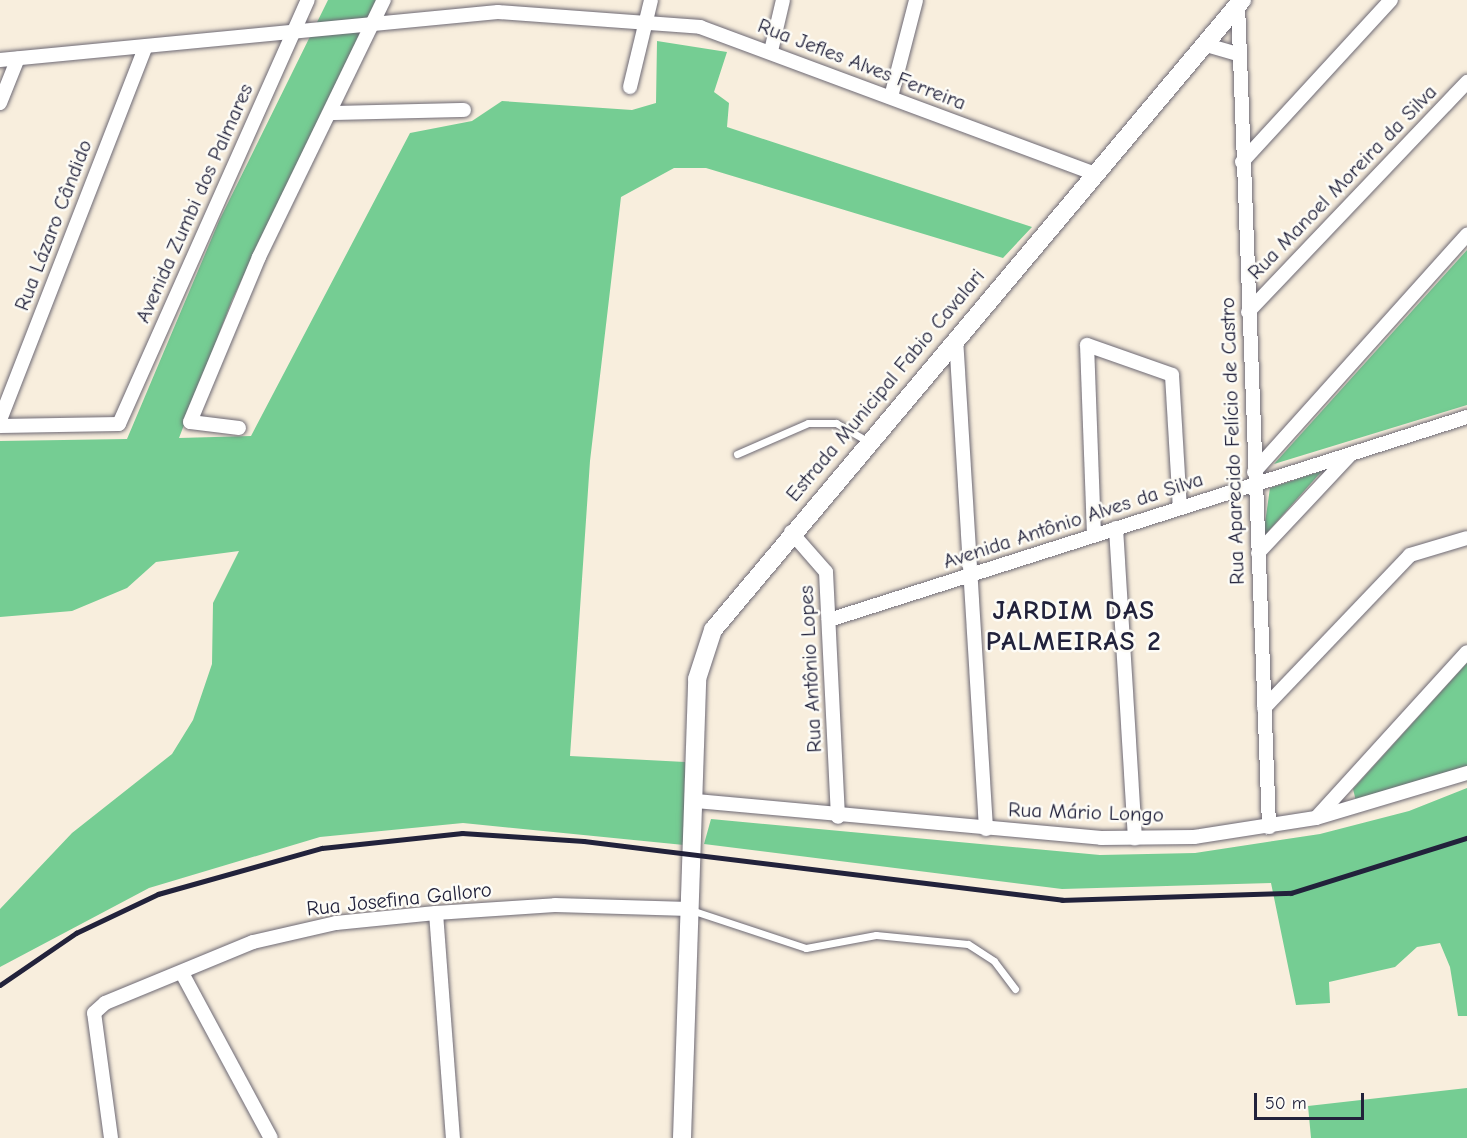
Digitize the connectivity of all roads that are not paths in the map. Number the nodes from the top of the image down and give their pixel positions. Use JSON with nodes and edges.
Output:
{"nodes":[{"id":1,"x":308,"y":0,"type":"edge"},
{"id":2,"x":384,"y":0,"type":"edge"},
{"id":3,"x":651,"y":0,"type":"edge"},
{"id":4,"x":783,"y":0,"type":"edge"},
{"id":5,"x":916,"y":0,"type":"edge"},
{"id":6,"x":1391,"y":0,"type":"edge"},
{"id":7,"x":1240,"y":2,"type":"edge"},
{"id":8,"x":645,"y":22,"type":"junction"},
{"id":9,"x":372,"y":24,"type":"junction"},
{"id":10,"x":292,"y":32,"type":"junction"},
{"id":11,"x":1203,"y":44,"type":"junction"},
{"id":12,"x":146,"y":46,"type":"junction"},
{"id":13,"x":771,"y":51,"type":"junction"},
{"id":14,"x":1237,"y":54,"type":"junction"},
{"id":15,"x":18,"y":58,"type":"junction"},
{"id":16,"x":0,"y":60,"type":"edge"},
{"id":17,"x":1467,"y":82,"type":"edge"},
{"id":18,"x":630,"y":87,"type":"dead end"},
{"id":19,"x":891,"y":97,"type":"junction"},
{"id":20,"x":0,"y":103,"type":"edge"},
{"id":21,"x":464,"y":111,"type":"dead end"},
{"id":22,"x":331,"y":113,"type":"junction"},
{"id":23,"x":1242,"y":162,"type":"junction"},
{"id":24,"x":1093,"y":173,"type":"junction"},
{"id":25,"x":1467,"y":235,"type":"edge"},
{"id":26,"x":1248,"y":312,"type":"junction"},
{"id":27,"x":956,"y":336,"type":"junction"},
{"id":28,"x":1467,"y":417,"type":"edge"},
{"id":29,"x":0,"y":420,"type":"edge"},
{"id":30,"x":0,"y":426,"type":"edge"},
{"id":31,"x":239,"y":428,"type":"dead end"},
{"id":32,"x":867,"y":441,"type":"junction"},
{"id":33,"x":1351,"y":453,"type":"junction"},
{"id":34,"x":737,"y":454,"type":"dead end"},
{"id":35,"x":1255,"y":478,"type":"junction"},
{"id":36,"x":1180,"y":508,"type":"junction"},
{"id":37,"x":1116,"y":528,"type":"junction"},
{"id":38,"x":791,"y":532,"type":"junction"},
{"id":39,"x":1094,"y":535,"type":"junction"},
{"id":40,"x":1467,"y":538,"type":"edge"},
{"id":41,"x":1258,"y":553,"type":"junction"},
{"id":42,"x":972,"y":574,"type":"junction"},
{"id":43,"x":829,"y":620,"type":"junction"},
{"id":44,"x":1467,"y":652,"type":"edge"},
{"id":45,"x":1264,"y":708,"type":"junction"},
{"id":46,"x":1467,"y":773,"type":"edge"},
{"id":47,"x":696,"y":801,"type":"junction"},
{"id":48,"x":838,"y":816,"type":"junction"},
{"id":49,"x":1316,"y":818,"type":"junction"},
{"id":50,"x":1269,"y":826,"type":"junction"},
{"id":51,"x":986,"y":829,"type":"junction"},
{"id":52,"x":1135,"y":838,"type":"junction"},
{"id":53,"x":689,"y":909,"type":"junction"},
{"id":54,"x":436,"y":914,"type":"junction"},
{"id":55,"x":182,"y":973,"type":"junction"},
{"id":56,"x":1015,"y":989,"type":"dead end"},
{"id":57,"x":111,"y":1138,"type":"edge"},
{"id":58,"x":271,"y":1138,"type":"edge"},
{"id":59,"x":453,"y":1138,"type":"edge"},
{"id":60,"x":682,"y":1138,"type":"edge"}],
"edges":[{"from":1,"to":10,"type":"street","name":"Avenida Zumbi dos Palmares"},
{"from":2,"to":9,"type":"street"},
{"from":3,"to":8,"type":"street"},
{"from":4,"to":13,"type":"street"},
{"from":5,"to":19,"type":"street"},
{"from":6,"to":23,"type":"street"},
{"from":7,"to":11,"type":"street","name":"Estrada Municipal Fabio Cavalari"},
{"from":7,"to":14,"type":"street","name":"Rua Aparecido Felício de Castro"},
{"from":8,"to":9,"type":"street","name":"Rua Jefles Alves Ferreira"},
{"from":8,"to":13,"type":"street","name":"Rua Jefles Alves Ferreira"},
{"from":8,"to":18,"type":"street"},
{"from":9,"to":10,"type":"street","name":"Rua Jefles Alves Ferreira"},
{"from":9,"to":22,"type":"street"},
{"from":10,"to":12,"type":"street","name":"Rua Jefles Alves Ferreira"},
{"from":10,"to":30,"type":"street","name":"Avenida Zumbi dos Palmares"},
{"from":11,"to":14,"type":"street"},
{"from":11,"to":24,"type":"street","name":"Estrada Municipal Fabio Cavalari"},
{"from":12,"to":15,"type":"street","name":"Rua Jefles Alves Ferreira"},
{"from":12,"to":29,"type":"street","name":"Rua Lázaro Cândido"},
{"from":13,"to":19,"type":"street","name":"Rua Jefles Alves Ferreira"},
{"from":14,"to":23,"type":"street","name":"Rua Aparecido Felício de Castro"},
{"from":15,"to":16,"type":"street","name":"Rua Jefles Alves Ferreira"},
{"from":15,"to":20,"type":"street"},
{"from":17,"to":26,"type":"street","name":"Rua Manoel Moreira da Silva"},
{"from":19,"to":24,"type":"street","name":"Rua Jefles Alves Ferreira"},
{"from":21,"to":22,"type":"street"},
{"from":22,"to":31,"type":"street"},
{"from":23,"to":26,"type":"street","name":"Rua Aparecido Felício de Castro"},
{"from":24,"to":27,"type":"street","name":"Estrada Municipal Fabio Cavalari"},
{"from":25,"to":35,"type":"street"},
{"from":26,"to":35,"type":"street","name":"Rua Aparecido Felício de Castro"},
{"from":27,"to":32,"type":"street","name":"Estrada Municipal Fabio Cavalari"},
{"from":27,"to":42,"type":"street"},
{"from":28,"to":33,"type":"street","name":"Avenida Antônio Alves da Silva"},
{"from":32,"to":34,"type":"lane"},
{"from":32,"to":38,"type":"street","name":"Estrada Municipal Fabio Cavalari"},
{"from":33,"to":35,"type":"street","name":"Avenida Antônio Alves da Silva"},
{"from":33,"to":41,"type":"street"},
{"from":35,"to":36,"type":"street","name":"Avenida Antônio Alves da Silva"},
{"from":35,"to":41,"type":"street","name":"Rua Aparecido Felício de Castro"},
{"from":36,"to":37,"type":"street","name":"Avenida Antônio Alves da Silva"},
{"from":36,"to":39,"type":"street"},
{"from":37,"to":39,"type":"street","name":"Avenida Antônio Alves da Silva"},
{"from":37,"to":52,"type":"street"},
{"from":38,"to":43,"type":"street","name":"Rua Antônio Lopes"},
{"from":38,"to":47,"type":"street","name":"Estrada Municipal Fabio Cavalari"},
{"from":39,"to":42,"type":"street","name":"Avenida Antônio Alves da Silva"},
{"from":40,"to":45,"type":"street"},
{"from":41,"to":45,"type":"street","name":"Rua Aparecido Felício de Castro"},
{"from":42,"to":43,"type":"street","name":"Avenida Antônio Alves da Silva"},
{"from":42,"to":51,"type":"street"},
{"from":43,"to":48,"type":"street","name":"Rua Antônio Lopes"},
{"from":44,"to":49,"type":"street"},
{"from":45,"to":50,"type":"street","name":"Rua Aparecido Felício de Castro"},
{"from":46,"to":49,"type":"street","name":"Rua Mário Longo"},
{"from":47,"to":48,"type":"street","name":"Rua Mário Longo"},
{"from":47,"to":53,"type":"street","name":"Estrada Municipal Fabio Cavalari"},
{"from":48,"to":51,"type":"street","name":"Rua Mário Longo"},
{"from":49,"to":50,"type":"street","name":"Rua Mário Longo"},
{"from":50,"to":52,"type":"street","name":"Rua Mário Longo"},
{"from":51,"to":52,"type":"street","name":"Rua Mário Longo"},
{"from":53,"to":54,"type":"street","name":"Rua Josefina Galloro"},
{"from":53,"to":56,"type":"lane"},
{"from":53,"to":60,"type":"street","name":"Estrada Municipal Fabio Cavalari"},
{"from":54,"to":55,"type":"street","name":"Rua Josefina Galloro"},
{"from":54,"to":59,"type":"street"},
{"from":55,"to":57,"type":"street","name":"Rua Josefina Galloro"},
{"from":55,"to":58,"type":"street"}]}
